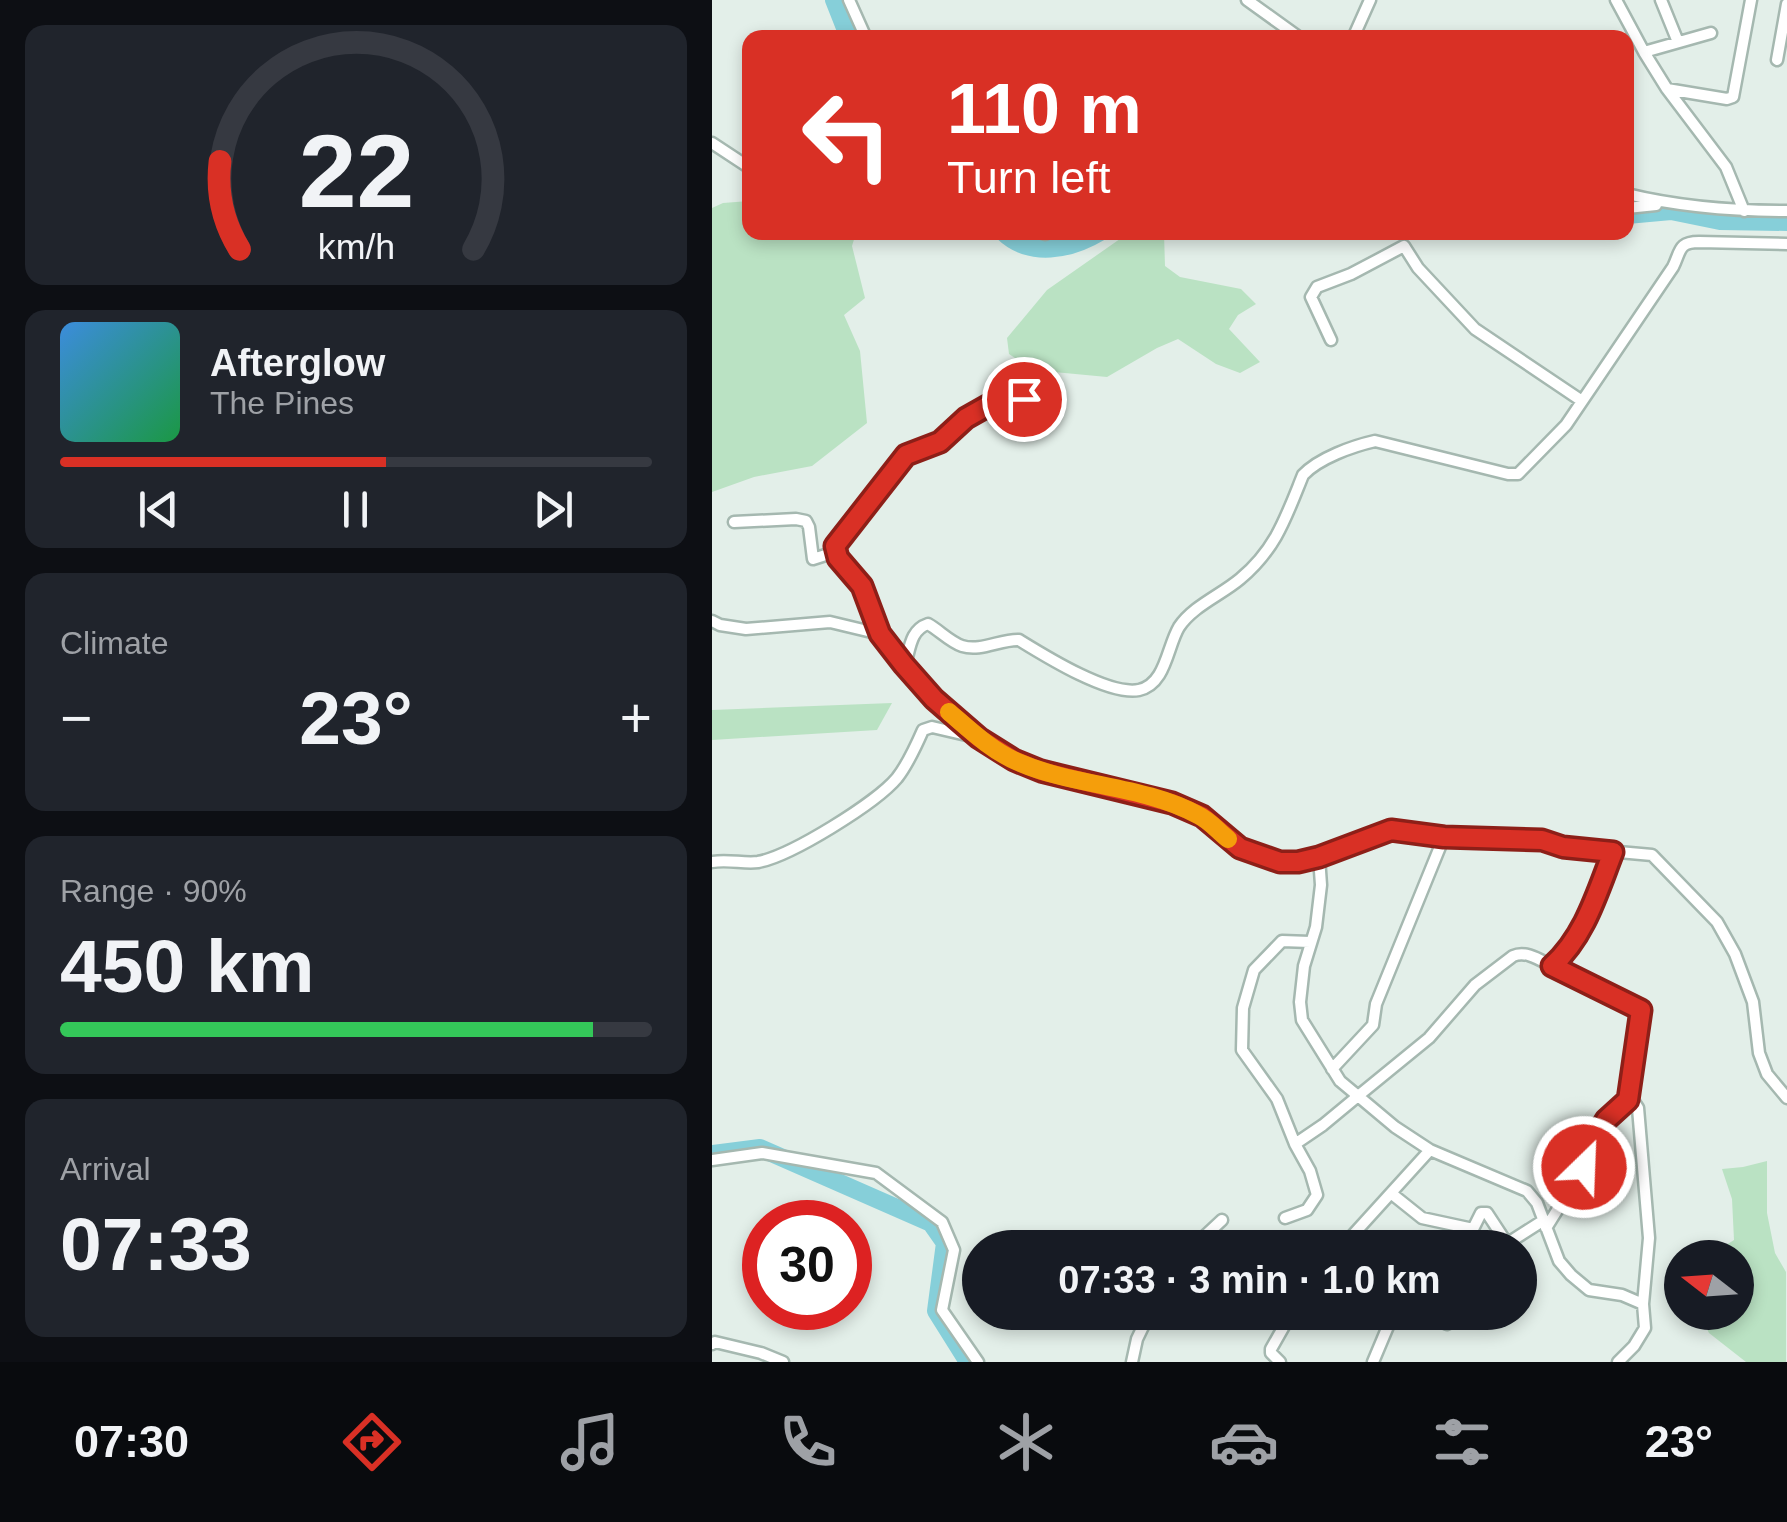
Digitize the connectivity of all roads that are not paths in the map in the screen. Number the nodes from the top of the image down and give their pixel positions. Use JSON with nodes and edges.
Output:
{"nodes":[{"id":1,"x":850,"y":0,"type":"edge"},
{"id":2,"x":1247,"y":0,"type":"edge"},
{"id":3,"x":1370,"y":0,"type":"edge"},
{"id":4,"x":1661,"y":0,"type":"edge"},
{"id":5,"x":1751,"y":0,"type":"edge"},
{"id":6,"x":1622,"y":2,"type":"edge"},
{"id":7,"x":1786,"y":4,"type":"edge"},
{"id":8,"x":863,"y":30,"type":"edge"},
{"id":9,"x":1289,"y":30,"type":"edge"},
{"id":10,"x":1357,"y":30,"type":"edge"},
{"id":11,"x":1711,"y":32,"type":"dead end"},
{"id":12,"x":1678,"y":42,"type":"junction"},
{"id":13,"x":1644,"y":52,"type":"junction"},
{"id":14,"x":1777,"y":60,"type":"dead end"},
{"id":15,"x":1667,"y":89,"type":"junction"},
{"id":16,"x":712,"y":143,"type":"edge"},
{"id":17,"x":742,"y":163,"type":"edge"},
{"id":18,"x":1634,"y":196,"type":"edge"},
{"id":19,"x":1667,"y":204,"type":"junction"},
{"id":20,"x":1634,"y":207,"type":"edge"},
{"id":21,"x":1744,"y":211,"type":"junction"},
{"id":22,"x":1786,"y":211,"type":"edge"},
{"id":23,"x":1786,"y":244,"type":"edge"},
{"id":24,"x":1332,"y":340,"type":"dead end"},
{"id":25,"x":1024,"y":399,"type":"dead end"},
{"id":26,"x":1582,"y":401,"type":"junction"},
{"id":27,"x":734,"y":522,"type":"dead end"},
{"id":28,"x":835,"y":552,"type":"junction"},
{"id":29,"x":712,"y":621,"type":"edge"},
{"id":30,"x":880,"y":634,"type":"junction"},
{"id":31,"x":904,"y":665,"type":"junction"},
{"id":32,"x":979,"y":738,"type":"junction"},
{"id":33,"x":1444,"y":837,"type":"junction"},
{"id":34,"x":1613,"y":852,"type":"junction"},
{"id":35,"x":1319,"y":857,"type":"junction"},
{"id":36,"x":712,"y":862,"type":"edge"},
{"id":37,"x":1310,"y":942,"type":"junction"},
{"id":38,"x":1552,"y":966,"type":"junction"},
{"id":39,"x":1332,"y":1069,"type":"junction"},
{"id":40,"x":1358,"y":1096,"type":"junction"},
{"id":41,"x":1786,"y":1098,"type":"edge"},
{"id":42,"x":1628,"y":1100,"type":"junction"},
{"id":43,"x":1295,"y":1144,"type":"junction"},
{"id":44,"x":1430,"y":1150,"type":"junction"},
{"id":45,"x":712,"y":1160,"type":"edge"},
{"id":46,"x":1392,"y":1194,"type":"junction"},
{"id":47,"x":1285,"y":1218,"type":"dead end"},
{"id":48,"x":1222,"y":1220,"type":"dead end"},
{"id":49,"x":1545,"y":1224,"type":"junction"},
{"id":50,"x":1211,"y":1230,"type":"edge"},
{"id":51,"x":1360,"y":1230,"type":"edge"},
{"id":52,"x":1498,"y":1230,"type":"edge"},
{"id":53,"x":1535,"y":1230,"type":"edge"},
{"id":54,"x":1642,"y":1304,"type":"junction"},
{"id":55,"x":1141,"y":1330,"type":"edge"},
{"id":56,"x":1282,"y":1330,"type":"edge"},
{"id":57,"x":1386,"y":1330,"type":"edge"},
{"id":58,"x":712,"y":1344,"type":"edge"},
{"id":59,"x":782,"y":1362,"type":"edge"},
{"id":60,"x":978,"y":1362,"type":"edge"},
{"id":61,"x":1132,"y":1362,"type":"edge"},
{"id":62,"x":1280,"y":1362,"type":"edge"},
{"id":63,"x":1373,"y":1362,"type":"edge"},
{"id":64,"x":1618,"y":1362,"type":"edge"}],
"edges":[{"from":1,"to":8,"type":"street"},
{"from":2,"to":9,"type":"street"},
{"from":3,"to":10,"type":"street"},
{"from":4,"to":12,"type":"street"},
{"from":5,"to":15,"type":"street"},
{"from":6,"to":13,"type":"street"},
{"from":7,"to":14,"type":"street"},
{"from":11,"to":12,"type":"street"},
{"from":12,"to":13,"type":"street"},
{"from":13,"to":15,"type":"street"},
{"from":15,"to":21,"type":"street"},
{"from":16,"to":17,"type":"street"},
{"from":18,"to":19,"type":"street"},
{"from":19,"to":20,"type":"street"},
{"from":19,"to":21,"type":"street"},
{"from":21,"to":22,"type":"street"},
{"from":23,"to":26,"type":"street"},
{"from":24,"to":26,"type":"street"},
{"from":25,"to":28,"type":"street"},
{"from":26,"to":31,"type":"street"},
{"from":27,"to":28,"type":"street"},
{"from":28,"to":30,"type":"street"},
{"from":29,"to":30,"type":"street"},
{"from":30,"to":31,"type":"street"},
{"from":31,"to":32,"type":"street"},
{"from":32,"to":35,"type":"street"},
{"from":32,"to":36,"type":"street"},
{"from":33,"to":34,"type":"street"},
{"from":33,"to":35,"type":"street"},
{"from":33,"to":39,"type":"street"},
{"from":34,"to":38,"type":"street"},
{"from":34,"to":41,"type":"street"},
{"from":35,"to":37,"type":"street"},
{"from":37,"to":39,"type":"street"},
{"from":37,"to":43,"type":"street"},
{"from":38,"to":40,"type":"street"},
{"from":38,"to":42,"type":"street"},
{"from":39,"to":40,"type":"street"},
{"from":40,"to":43,"type":"street"},
{"from":40,"to":44,"type":"street"},
{"from":42,"to":49,"type":"street"},
{"from":42,"to":54,"type":"street"},
{"from":43,"to":47,"type":"street"},
{"from":44,"to":46,"type":"street"},
{"from":44,"to":49,"type":"street"},
{"from":45,"to":60,"type":"street"},
{"from":46,"to":51,"type":"street"},
{"from":46,"to":52,"type":"street"},
{"from":48,"to":50,"type":"street"},
{"from":49,"to":53,"type":"street"},
{"from":49,"to":54,"type":"street"},
{"from":54,"to":64,"type":"street"},
{"from":55,"to":61,"type":"street"},
{"from":56,"to":62,"type":"street"},
{"from":57,"to":63,"type":"street"},
{"from":58,"to":59,"type":"street"}]}
